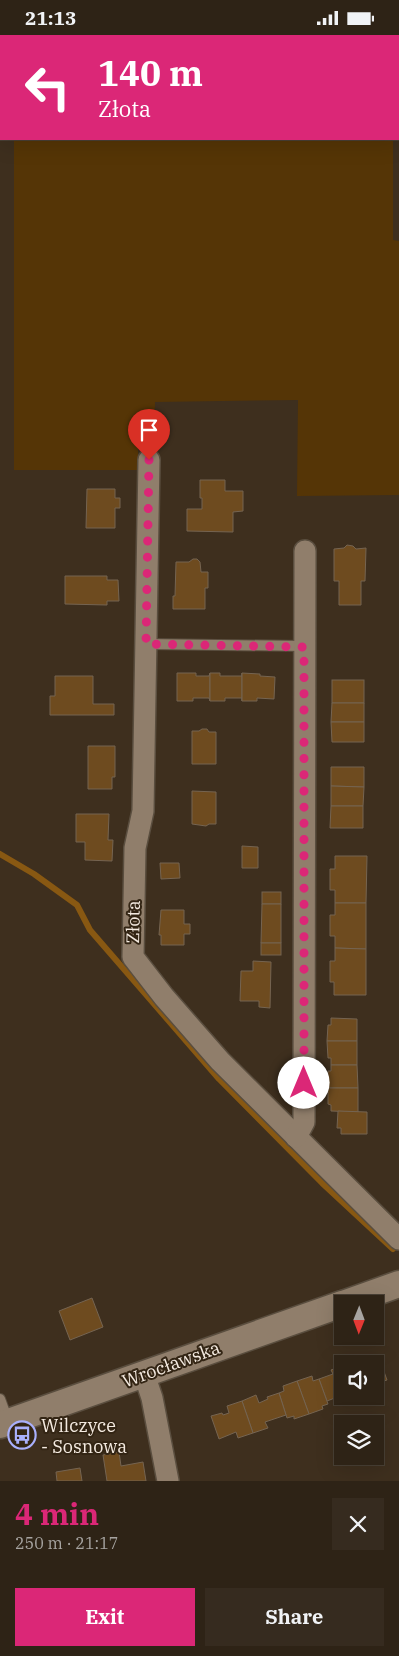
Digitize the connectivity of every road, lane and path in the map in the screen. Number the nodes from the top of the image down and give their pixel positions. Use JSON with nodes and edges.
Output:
{"nodes":[{"id":1,"x":149,"y":460,"type":"dead end"},
{"id":2,"x":304,"y":551,"type":"dead end"},
{"id":3,"x":146,"y":644,"type":"junction"},
{"id":4,"x":304,"y":647,"type":"junction"},
{"id":5,"x":296,"y":1137,"type":"junction"},
{"id":6,"x":399,"y":1239,"type":"edge"},
{"id":7,"x":399,"y":1285,"type":"edge"},
{"id":8,"x":370,"y":1295,"type":"edge"},
{"id":9,"x":334,"y":1307,"type":"edge"},
{"id":10,"x":144,"y":1374,"type":"junction"},
{"id":11,"x":3,"y":1415,"type":"edge"},
{"id":12,"x":168,"y":1481,"type":"edge"}],
"edges":[{"from":1,"to":3,"type":"street","name":"Złota"},
{"from":2,"to":4,"type":"street"},
{"from":3,"to":4,"type":"lane"},
{"from":3,"to":5,"type":"street","name":"Złota"},
{"from":4,"to":5,"type":"street"},
{"from":5,"to":6,"type":"street","name":"Złota"},
{"from":7,"to":8,"type":"street","name":"Wrocławska"},
{"from":9,"to":10,"type":"street","name":"Wrocławska"},
{"from":10,"to":11,"type":"street","name":"Wrocławska"},
{"from":10,"to":12,"type":"street"}]}
